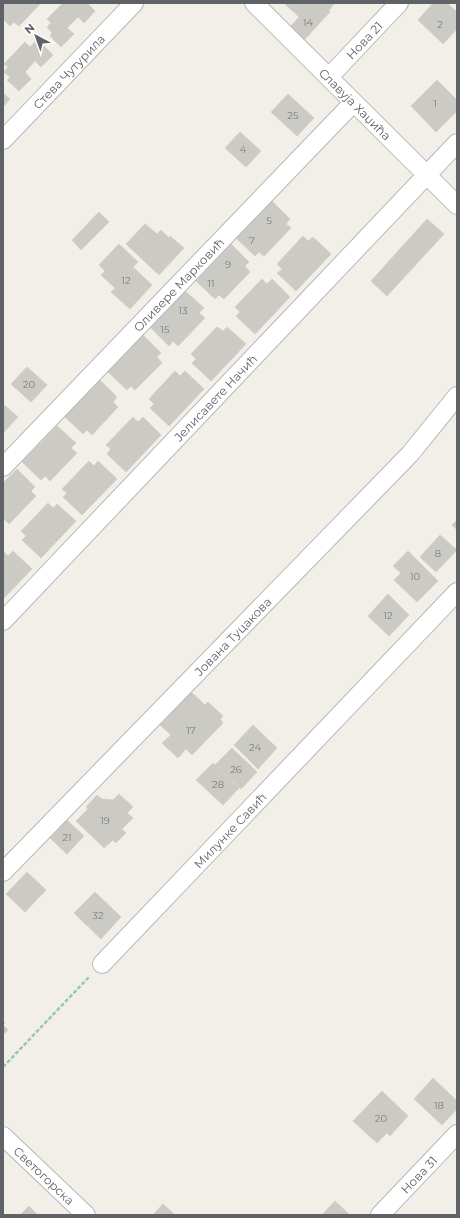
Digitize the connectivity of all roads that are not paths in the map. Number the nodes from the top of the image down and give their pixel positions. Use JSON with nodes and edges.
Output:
{"nodes":[{"id":1,"x":134,"y":3,"type":"edge"},
{"id":2,"x":254,"y":3,"type":"edge"},
{"id":3,"x":398,"y":3,"type":"edge"},
{"id":4,"x":329,"y":77,"type":"junction"},
{"id":5,"x":353,"y":103,"type":"junction"},
{"id":6,"x":3,"y":140,"type":"edge"},
{"id":7,"x":457,"y":143,"type":"edge"},
{"id":8,"x":426,"y":175,"type":"junction"},
{"id":9,"x":457,"y":205,"type":"edge"},
{"id":10,"x":457,"y":396,"type":"edge"},
{"id":11,"x":3,"y":467,"type":"edge"},
{"id":12,"x":457,"y":592,"type":"edge"},
{"id":13,"x":3,"y":621,"type":"edge"},
{"id":14,"x":3,"y":872,"type":"edge"},
{"id":15,"x":102,"y":964,"type":"road end"},
{"id":16,"x":457,"y":1134,"type":"edge"},
{"id":17,"x":3,"y":1136,"type":"edge"},
{"id":18,"x":86,"y":1215,"type":"edge"},
{"id":19,"x":380,"y":1215,"type":"edge"}],
"edges":[{"from":1,"to":6,"type":"street","name":"Стева Чутурила"},
{"from":2,"to":4,"type":"street","name":"Славуја Хаџића"},
{"from":3,"to":4,"type":"street","name":"Нова 21"},
{"from":4,"to":5,"type":"street","name":"Славуја Хаџића"},
{"from":5,"to":8,"type":"street","name":"Славуја Хаџића"},
{"from":5,"to":11,"type":"street","name":"Оливере Марковић"},
{"from":7,"to":8,"type":"street","name":"Јелисавете Начић"},
{"from":8,"to":9,"type":"street","name":"Славуја Хаџића"},
{"from":8,"to":13,"type":"street","name":"Јелисавете Начић"},
{"from":10,"to":14,"type":"street","name":"Јована Туцакова"},
{"from":12,"to":15,"type":"street","name":"Милунке Савић"},
{"from":16,"to":19,"type":"street","name":"Нова 31"},
{"from":17,"to":18,"type":"street","name":"Светогорска"}]}
